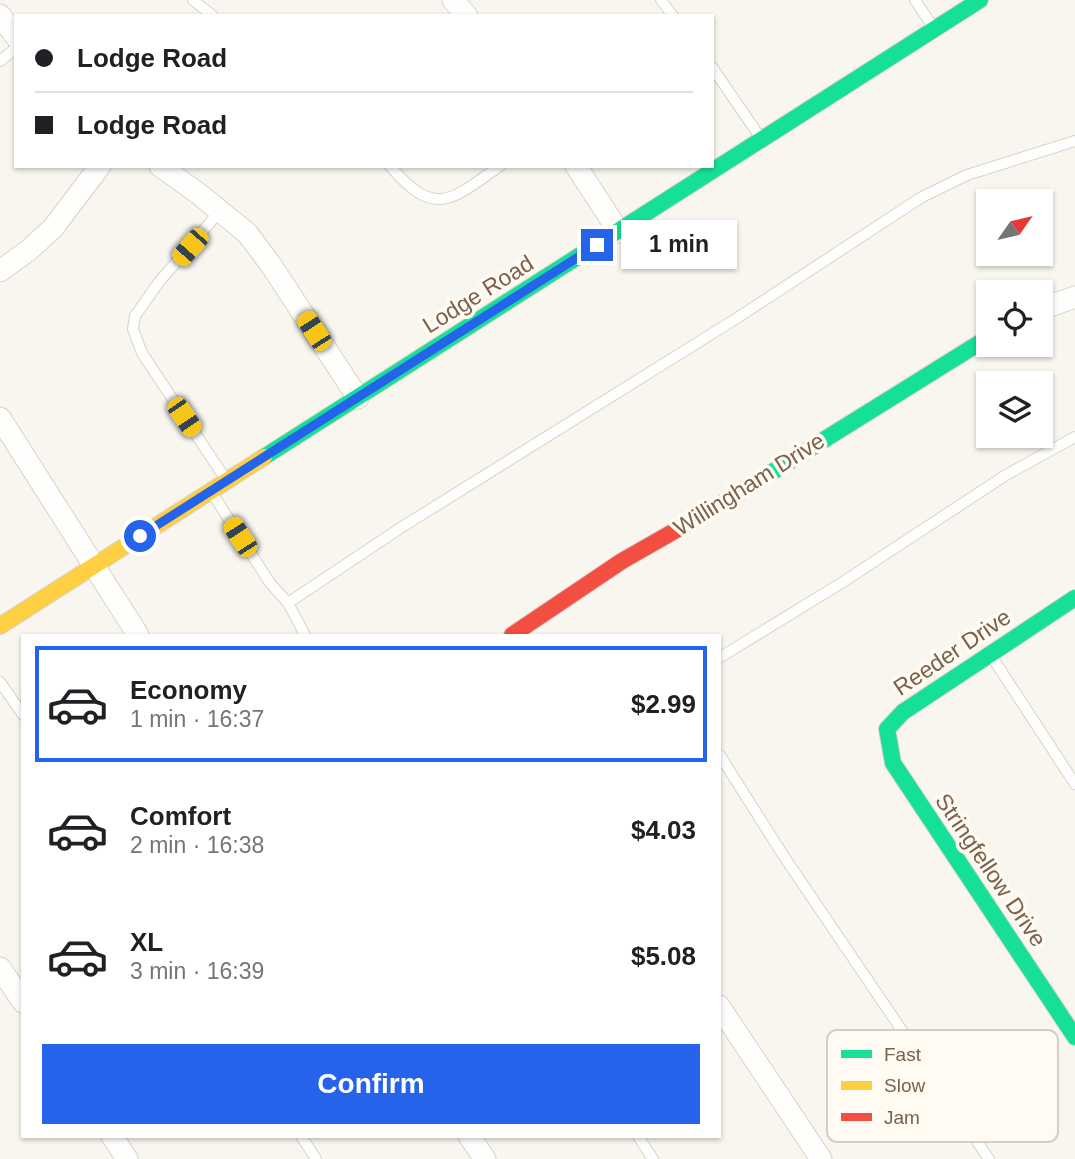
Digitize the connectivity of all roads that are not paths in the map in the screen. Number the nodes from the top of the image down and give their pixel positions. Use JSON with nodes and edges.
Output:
{"nodes":[{"id":1,"x":193,"y":0,"type":"edge"},
{"id":2,"x":453,"y":0,"type":"edge"},
{"id":3,"x":915,"y":0,"type":"edge"},
{"id":4,"x":980,"y":0,"type":"edge"},
{"id":5,"x":210,"y":14,"type":"edge"},
{"id":6,"x":465,"y":14,"type":"edge"},
{"id":7,"x":0,"y":15,"type":"edge"},
{"id":8,"x":935,"y":29,"type":"junction"},
{"id":9,"x":14,"y":34,"type":"edge"},
{"id":10,"x":14,"y":50,"type":"edge"},
{"id":11,"x":0,"y":61,"type":"edge"},
{"id":12,"x":714,"y":70,"type":"edge"},
{"id":13,"x":762,"y":140,"type":"junction"},
{"id":14,"x":1075,"y":141,"type":"edge"},
{"id":15,"x":98,"y":168,"type":"edge"},
{"id":16,"x":163,"y":168,"type":"edge"},
{"id":17,"x":392,"y":168,"type":"edge"},
{"id":18,"x":497,"y":168,"type":"edge"},
{"id":19,"x":577,"y":168,"type":"edge"},
{"id":20,"x":220,"y":211,"type":"junction"},
{"id":21,"x":619,"y":232,"type":"junction"},
{"id":22,"x":0,"y":271,"type":"edge"},
{"id":23,"x":1075,"y":297,"type":"edge"},
{"id":24,"x":1053,"y":305,"type":"edge"},
{"id":25,"x":976,"y":345,"type":"edge"},
{"id":26,"x":358,"y":398,"type":"junction"},
{"id":27,"x":0,"y":418,"type":"edge"},
{"id":28,"x":1075,"y":437,"type":"edge"},
{"id":29,"x":227,"y":481,"type":"junction"},
{"id":30,"x":211,"y":491,"type":"junction"},
{"id":31,"x":93,"y":566,"type":"junction"},
{"id":32,"x":1075,"y":598,"type":"edge"},
{"id":33,"x":288,"y":603,"type":"junction"},
{"id":34,"x":0,"y":626,"type":"edge"},
{"id":35,"x":137,"y":634,"type":"edge"},
{"id":36,"x":304,"y":634,"type":"edge"},
{"id":37,"x":513,"y":634,"type":"edge"},
{"id":38,"x":990,"y":654,"type":"junction"},
{"id":39,"x":721,"y":657,"type":"edge"},
{"id":40,"x":0,"y":682,"type":"edge"},
{"id":41,"x":21,"y":712,"type":"edge"},
{"id":42,"x":721,"y":757,"type":"edge"},
{"id":43,"x":893,"y":763,"type":"joint"},
{"id":44,"x":1075,"y":784,"type":"edge"},
{"id":45,"x":0,"y":968,"type":"edge"},
{"id":46,"x":21,"y":999,"type":"edge"},
{"id":47,"x":721,"y":1009,"type":"edge"},
{"id":48,"x":902,"y":1030,"type":"edge"},
{"id":49,"x":1075,"y":1037,"type":"edge"},
{"id":50,"x":114,"y":1138,"type":"edge"},
{"id":51,"x":302,"y":1138,"type":"edge"},
{"id":52,"x":470,"y":1138,"type":"edge"},
{"id":53,"x":639,"y":1138,"type":"edge"},
{"id":54,"x":977,"y":1142,"type":"edge"},
{"id":55,"x":127,"y":1159,"type":"edge"},
{"id":56,"x":316,"y":1159,"type":"edge"},
{"id":57,"x":485,"y":1159,"type":"edge"},
{"id":58,"x":653,"y":1159,"type":"edge"},
{"id":59,"x":821,"y":1159,"type":"edge"},
{"id":60,"x":989,"y":1159,"type":"edge"}],
"edges":[{"from":1,"to":5,"type":"lane"},
{"from":2,"to":6,"type":"street"},
{"from":3,"to":8,"type":"lane"},
{"from":4,"to":8,"type":"street","name":"Lodge Road"},
{"from":7,"to":9,"type":"street"},
{"from":8,"to":13,"type":"street","name":"Lodge Road"},
{"from":10,"to":11,"type":"lane"},
{"from":12,"to":13,"type":"lane"},
{"from":13,"to":21,"type":"street","name":"Lodge Road"},
{"from":14,"to":33,"type":"lane"},
{"from":15,"to":22,"type":"street"},
{"from":16,"to":20,"type":"street"},
{"from":17,"to":18,"type":"lane"},
{"from":19,"to":21,"type":"street"},
{"from":20,"to":26,"type":"street"},
{"from":20,"to":29,"type":"lane"},
{"from":21,"to":26,"type":"street","name":"Lodge Road"},
{"from":23,"to":24,"type":"street"},
{"from":25,"to":37,"type":"street","name":"Willingham Drive"},
{"from":26,"to":29,"type":"street","name":"Lodge Road"},
{"from":27,"to":31,"type":"street"},
{"from":28,"to":39,"type":"lane"},
{"from":29,"to":30,"type":"street","name":"Lodge Road"},
{"from":30,"to":31,"type":"street","name":"Lodge Road"},
{"from":30,"to":33,"type":"lane"},
{"from":31,"to":34,"type":"street","name":"Lodge Road"},
{"from":31,"to":35,"type":"street"},
{"from":32,"to":38,"type":"street","name":"Reeder Drive"},
{"from":33,"to":36,"type":"lane"},
{"from":38,"to":43,"type":"street","name":"Reeder Drive"},
{"from":38,"to":44,"type":"lane"},
{"from":40,"to":41,"type":"lane"},
{"from":42,"to":48,"type":"lane"},
{"from":43,"to":49,"type":"street","name":"Stringfellow Drive"},
{"from":45,"to":46,"type":"street"},
{"from":47,"to":59,"type":"street"},
{"from":50,"to":55,"type":"street"},
{"from":51,"to":56,"type":"lane"},
{"from":52,"to":57,"type":"street"},
{"from":53,"to":58,"type":"lane"},
{"from":54,"to":60,"type":"lane"}]}
